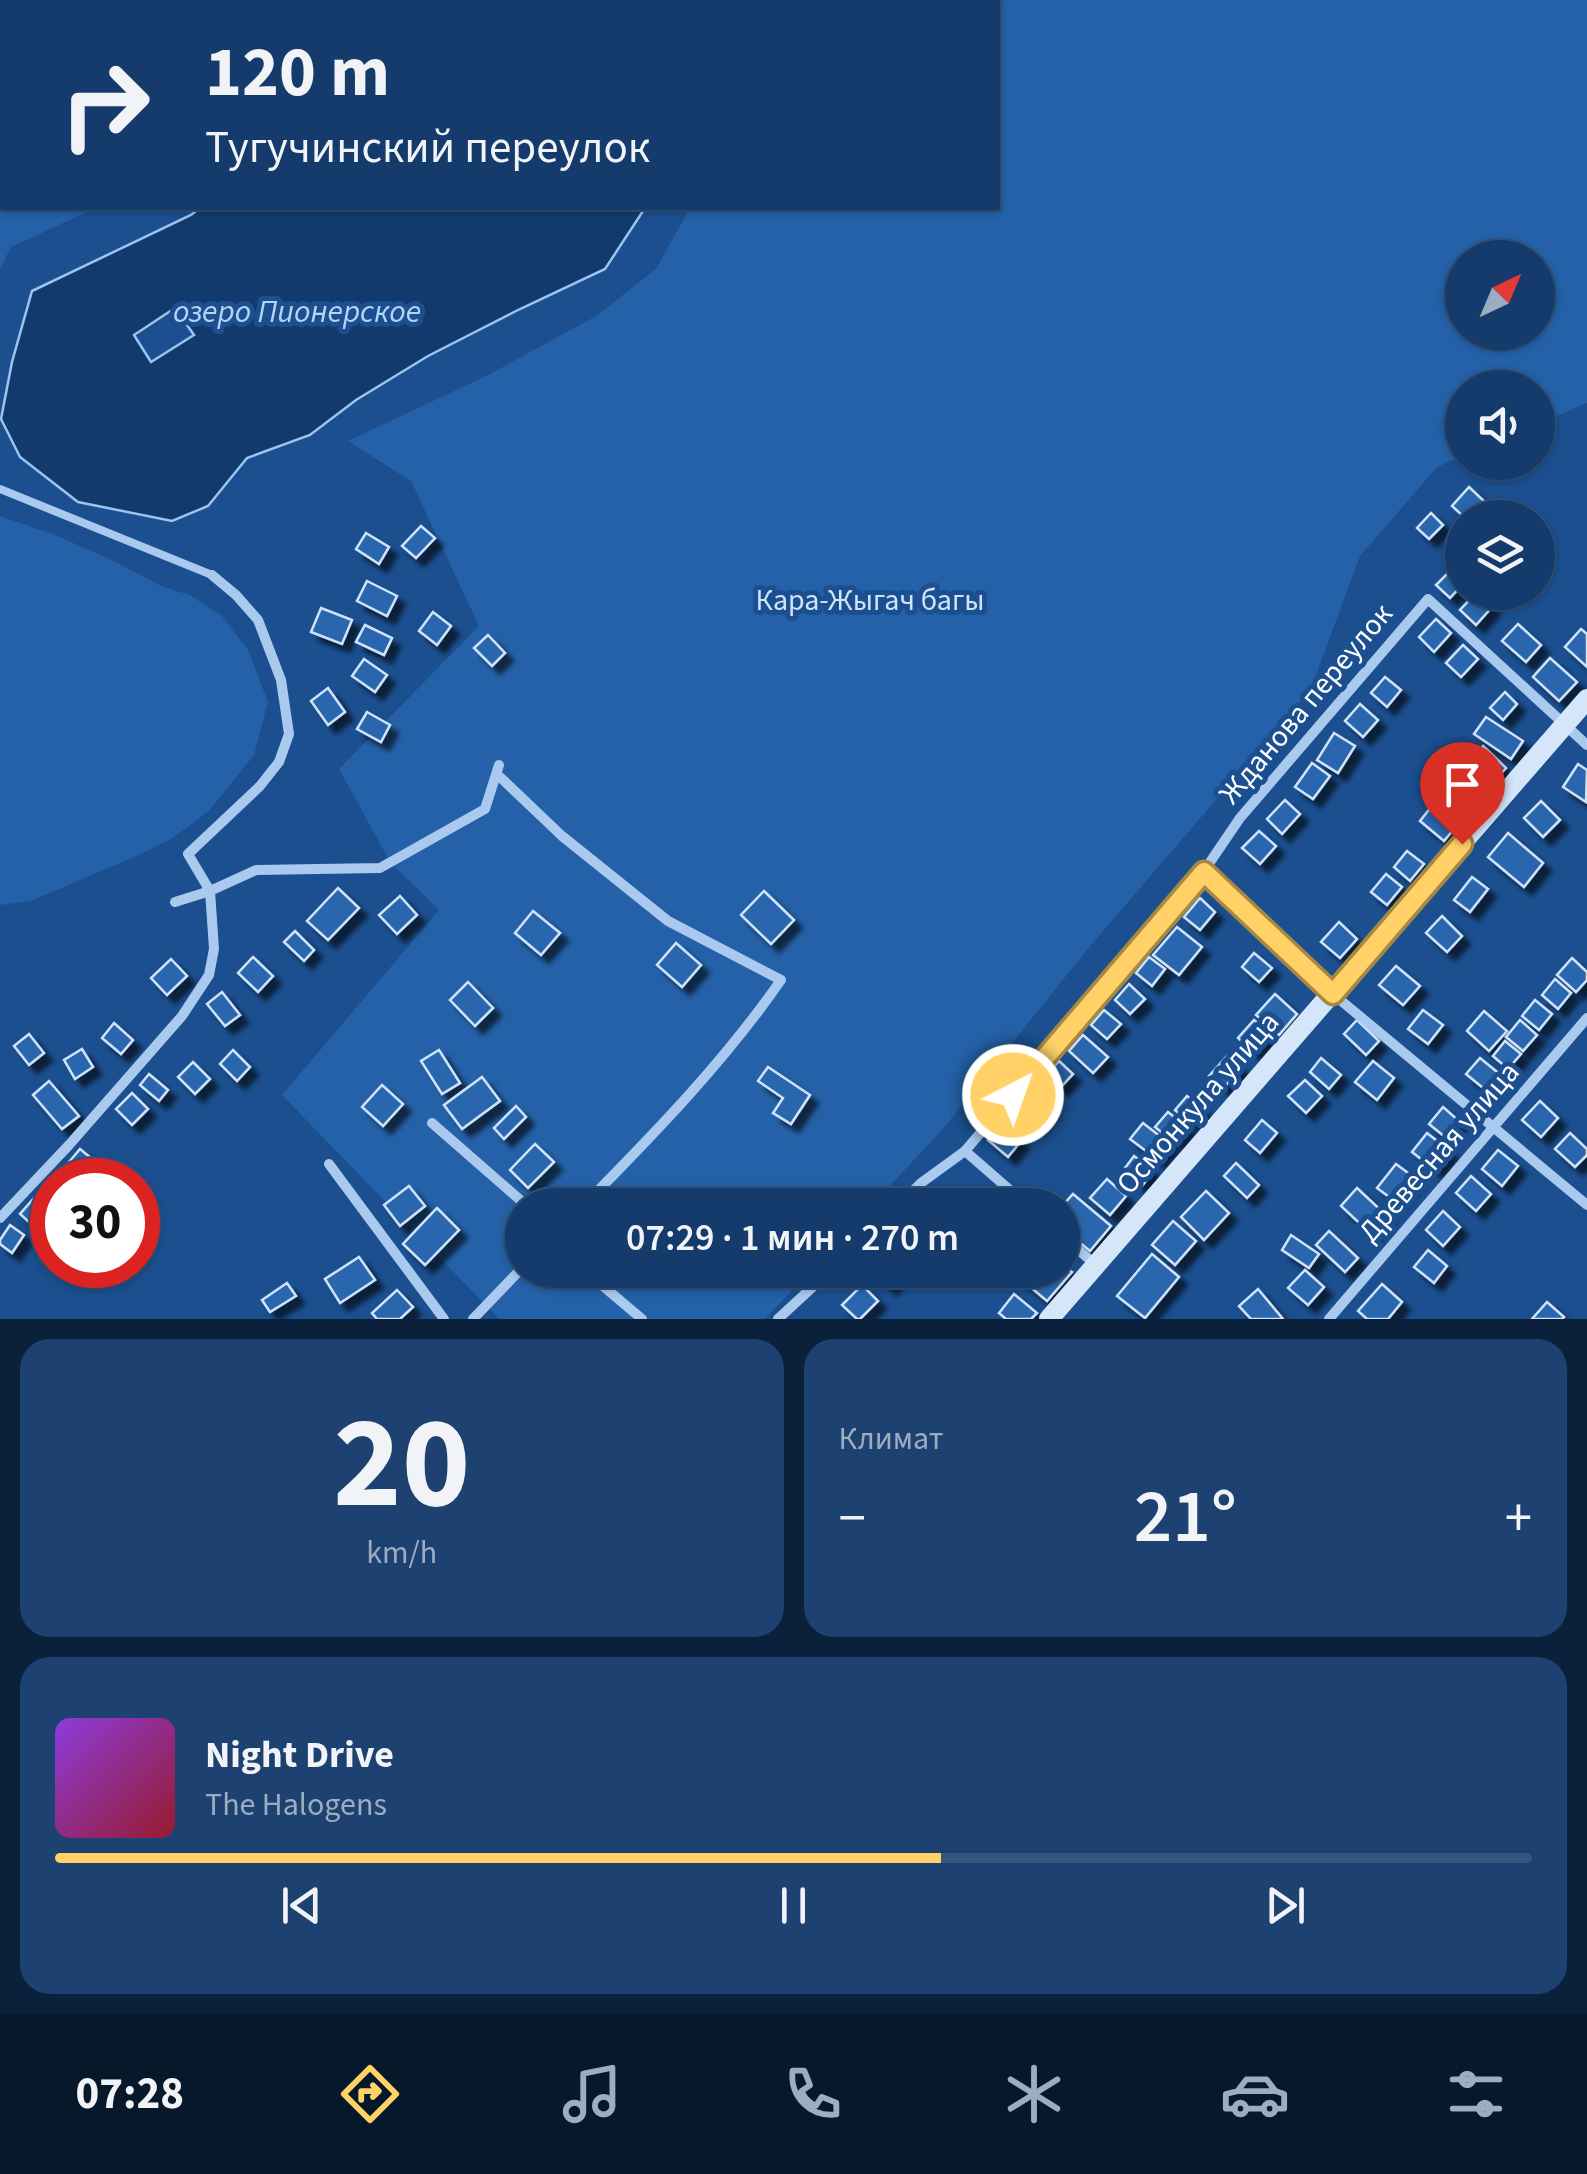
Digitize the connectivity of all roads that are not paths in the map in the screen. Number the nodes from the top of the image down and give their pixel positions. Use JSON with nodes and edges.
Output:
{"nodes":[{"id":1,"x":0,"y":489,"type":"edge"},
{"id":2,"x":212,"y":575,"type":"joint"},
{"id":3,"x":1587,"y":699,"type":"edge"},
{"id":4,"x":1564,"y":723,"type":"junction"},
{"id":5,"x":1587,"y":744,"type":"edge"},
{"id":6,"x":1204,"y":872,"type":"junction"},
{"id":7,"x":210,"y":891,"type":"junction"},
{"id":8,"x":175,"y":902,"type":"dead end"},
{"id":9,"x":1333,"y":994,"type":"junction"},
{"id":10,"x":1587,"y":1018,"type":"edge"},
{"id":11,"x":432,"y":1123,"type":"dead end"},
{"id":12,"x":1493,"y":1127,"type":"junction"},
{"id":13,"x":966,"y":1151,"type":"junction"},
{"id":14,"x":330,"y":1164,"type":"dead end"},
{"id":15,"x":507,"y":1188,"type":"edge"},
{"id":16,"x":601,"y":1188,"type":"edge"},
{"id":17,"x":917,"y":1188,"type":"edge"},
{"id":18,"x":1008,"y":1188,"type":"edge"},
{"id":19,"x":1587,"y":1205,"type":"edge"},
{"id":20,"x":0,"y":1218,"type":"edge"},
{"id":21,"x":1080,"y":1252,"type":"edge"},
{"id":22,"x":1096,"y":1266,"type":"junction"},
{"id":23,"x":505,"y":1286,"type":"edge"},
{"id":24,"x":605,"y":1288,"type":"edge"},
{"id":25,"x":812,"y":1288,"type":"edge"},
{"id":26,"x":444,"y":1319,"type":"edge"},
{"id":27,"x":473,"y":1319,"type":"edge"},
{"id":28,"x":642,"y":1319,"type":"edge"},
{"id":29,"x":778,"y":1319,"type":"edge"},
{"id":30,"x":1050,"y":1319,"type":"edge"},
{"id":31,"x":1329,"y":1319,"type":"edge"}],
"edges":[{"from":1,"to":2,"type":"lane"},
{"from":2,"to":7,"type":"street"},
{"from":3,"to":4,"type":"street","name":"Осмонкула улица"},
{"from":4,"to":5,"type":"street","name":"Жданова переулок"},
{"from":4,"to":6,"type":"street","name":"Жданова переулок"},
{"from":4,"to":9,"type":"street","name":"Осмонкула улица"},
{"from":6,"to":9,"type":"street"},
{"from":6,"to":13,"type":"street"},
{"from":7,"to":8,"type":"street"},
{"from":7,"to":16,"type":"street"},
{"from":7,"to":20,"type":"street"},
{"from":9,"to":12,"type":"street"},
{"from":9,"to":22,"type":"street","name":"Осмонкула улица"},
{"from":10,"to":12,"type":"street","name":"Древесная улица"},
{"from":11,"to":15,"type":"street"},
{"from":12,"to":19,"type":"street"},
{"from":12,"to":31,"type":"street","name":"Древесная улица"},
{"from":13,"to":17,"type":"street"},
{"from":13,"to":18,"type":"street"},
{"from":14,"to":26,"type":"street"},
{"from":21,"to":22,"type":"street"},
{"from":22,"to":30,"type":"street","name":"Осмонкула улица"},
{"from":23,"to":27,"type":"street"},
{"from":24,"to":28,"type":"street"},
{"from":25,"to":29,"type":"street"}]}
